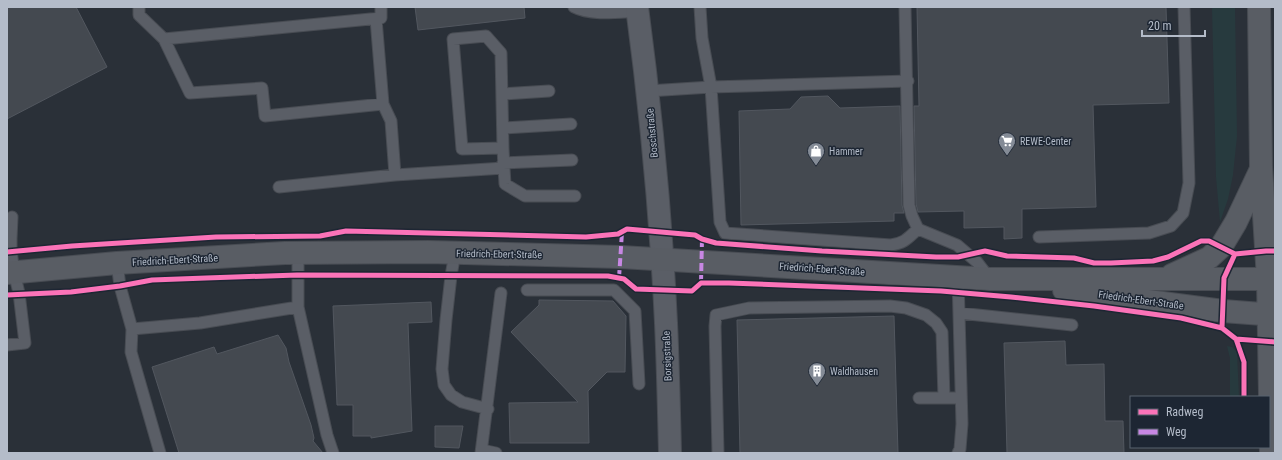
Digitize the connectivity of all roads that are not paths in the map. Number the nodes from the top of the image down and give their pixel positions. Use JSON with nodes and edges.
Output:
{"nodes":[{"id":1,"x":139,"y":7,"type":"edge"},
{"id":2,"x":381,"y":7,"type":"edge"},
{"id":3,"x":574,"y":7,"type":"edge"},
{"id":4,"x":700,"y":7,"type":"edge"},
{"id":5,"x":905,"y":7,"type":"edge"},
{"id":6,"x":1184,"y":7,"type":"edge"},
{"id":7,"x":1259,"y":7,"type":"edge"},
{"id":8,"x":637,"y":9,"type":"edge"},
{"id":9,"x":376,"y":19,"type":"junction"},
{"id":10,"x":164,"y":39,"type":"junction"},
{"id":11,"x":908,"y":81,"type":"junction"},
{"id":12,"x":711,"y":87,"type":"junction"},
{"id":13,"x":549,"y":91,"type":"dead end"},
{"id":14,"x":648,"y":91,"type":"junction"},
{"id":15,"x":502,"y":94,"type":"junction"},
{"id":16,"x":383,"y":104,"type":"junction"},
{"id":17,"x":571,"y":124,"type":"dead end"},
{"id":18,"x":503,"y":128,"type":"junction"},
{"id":19,"x":503,"y":148,"type":"junction"},
{"id":20,"x":572,"y":160,"type":"dead end"},
{"id":21,"x":504,"y":165,"type":"junction"},
{"id":22,"x":1261,"y":168,"type":"junction"},
{"id":23,"x":396,"y":175,"type":"junction"},
{"id":24,"x":279,"y":187,"type":"dead end"},
{"id":25,"x":575,"y":196,"type":"dead end"},
{"id":26,"x":12,"y":217,"type":"dead end"},
{"id":27,"x":918,"y":228,"type":"junction"},
{"id":28,"x":1039,"y":237,"type":"dead end"},
{"id":29,"x":455,"y":253,"type":"junction"},
{"id":30,"x":298,"y":254,"type":"junction"},
{"id":31,"x":662,"y":259,"type":"junction"},
{"id":32,"x":117,"y":263,"type":"junction"},
{"id":33,"x":11,"y":273,"type":"edge"},
{"id":34,"x":958,"y":278,"type":"junction"},
{"id":35,"x":1164,"y":278,"type":"junction"},
{"id":36,"x":990,"y":279,"type":"junction"},
{"id":37,"x":1271,"y":279,"type":"edge"},
{"id":38,"x":527,"y":290,"type":"dead end"},
{"id":39,"x":501,"y":293,"type":"dead end"},
{"id":40,"x":298,"y":308,"type":"junction"},
{"id":41,"x":959,"y":314,"type":"junction"},
{"id":42,"x":1272,"y":315,"type":"edge"},
{"id":43,"x":1072,"y":325,"type":"dead end"},
{"id":44,"x":132,"y":329,"type":"junction"},
{"id":45,"x":7,"y":345,"type":"edge"},
{"id":46,"x":639,"y":384,"type":"dead end"},
{"id":47,"x":919,"y":398,"type":"dead end"},
{"id":48,"x":944,"y":398,"type":"junction"},
{"id":49,"x":961,"y":398,"type":"junction"},
{"id":50,"x":488,"y":409,"type":"junction"},
{"id":51,"x":1273,"y":419,"type":"edge"},
{"id":52,"x":482,"y":451,"type":"edge"},
{"id":53,"x":160,"y":453,"type":"edge"},
{"id":54,"x":333,"y":453,"type":"edge"},
{"id":55,"x":496,"y":453,"type":"edge"},
{"id":56,"x":670,"y":453,"type":"edge"},
{"id":57,"x":718,"y":453,"type":"edge"},
{"id":58,"x":958,"y":453,"type":"edge"},
{"id":59,"x":1271,"y":453,"type":"edge"}],
"edges":[{"from":1,"to":10,"type":"lane"},
{"from":2,"to":9,"type":"lane"},
{"from":3,"to":8,"type":"lane"},
{"from":4,"to":12,"type":"lane"},
{"from":5,"to":11,"type":"lane"},
{"from":6,"to":28,"type":"lane"},
{"from":7,"to":22,"type":"main road"},
{"from":8,"to":14,"type":"street","name":"Boschstraße"},
{"from":9,"to":10,"type":"lane"},
{"from":9,"to":16,"type":"lane"},
{"from":10,"to":16,"type":"lane"},
{"from":11,"to":12,"type":"lane"},
{"from":11,"to":27,"type":"lane"},
{"from":12,"to":14,"type":"lane"},
{"from":12,"to":27,"type":"lane"},
{"from":13,"to":15,"type":"lane"},
{"from":14,"to":31,"type":"street","name":"Boschstraße"},
{"from":15,"to":18,"type":"lane"},
{"from":15,"to":19,"type":"lane"},
{"from":16,"to":23,"type":"lane"},
{"from":17,"to":18,"type":"lane"},
{"from":18,"to":19,"type":"lane"},
{"from":19,"to":21,"type":"lane"},
{"from":20,"to":21,"type":"lane"},
{"from":21,"to":23,"type":"lane"},
{"from":21,"to":25,"type":"lane"},
{"from":22,"to":35,"type":"main road"},
{"from":22,"to":37,"type":"main road"},
{"from":23,"to":24,"type":"lane"},
{"from":26,"to":33,"type":"lane"},
{"from":27,"to":36,"type":"lane"},
{"from":29,"to":30,"type":"main road","name":"Friedrich-Ebert-Straße"},
{"from":29,"to":31,"type":"main road","name":"Friedrich-Ebert-Straße"},
{"from":29,"to":50,"type":"lane"},
{"from":30,"to":32,"type":"main road","name":"Friedrich-Ebert-Straße"},
{"from":30,"to":40,"type":"lane"},
{"from":31,"to":34,"type":"main road","name":"Friedrich-Ebert-Straße"},
{"from":31,"to":56,"type":"street","name":"Borsigstraße"},
{"from":32,"to":33,"type":"main road","name":"Friedrich-Ebert-Straße"},
{"from":32,"to":44,"type":"lane"},
{"from":33,"to":45,"type":"lane"},
{"from":34,"to":36,"type":"main road","name":"Friedrich-Ebert-Straße"},
{"from":34,"to":41,"type":"lane"},
{"from":35,"to":36,"type":"main road","name":"Friedrich-Ebert-Straße"},
{"from":35,"to":37,"type":"main road","name":"Friedrich-Ebert-Straße"},
{"from":36,"to":42,"type":"main road","name":"Friedrich-Ebert-Straße"},
{"from":37,"to":42,"type":"main road"},
{"from":38,"to":46,"type":"lane"},
{"from":39,"to":50,"type":"lane"},
{"from":40,"to":44,"type":"lane"},
{"from":40,"to":54,"type":"lane"},
{"from":41,"to":43,"type":"lane"},
{"from":41,"to":49,"type":"lane"},
{"from":42,"to":51,"type":"main road"},
{"from":44,"to":53,"type":"lane"},
{"from":47,"to":48,"type":"lane"},
{"from":48,"to":49,"type":"lane"},
{"from":48,"to":57,"type":"lane"},
{"from":49,"to":58,"type":"lane"},
{"from":50,"to":52,"type":"lane"},
{"from":51,"to":59,"type":"main road"},
{"from":52,"to":55,"type":"lane"}]}
